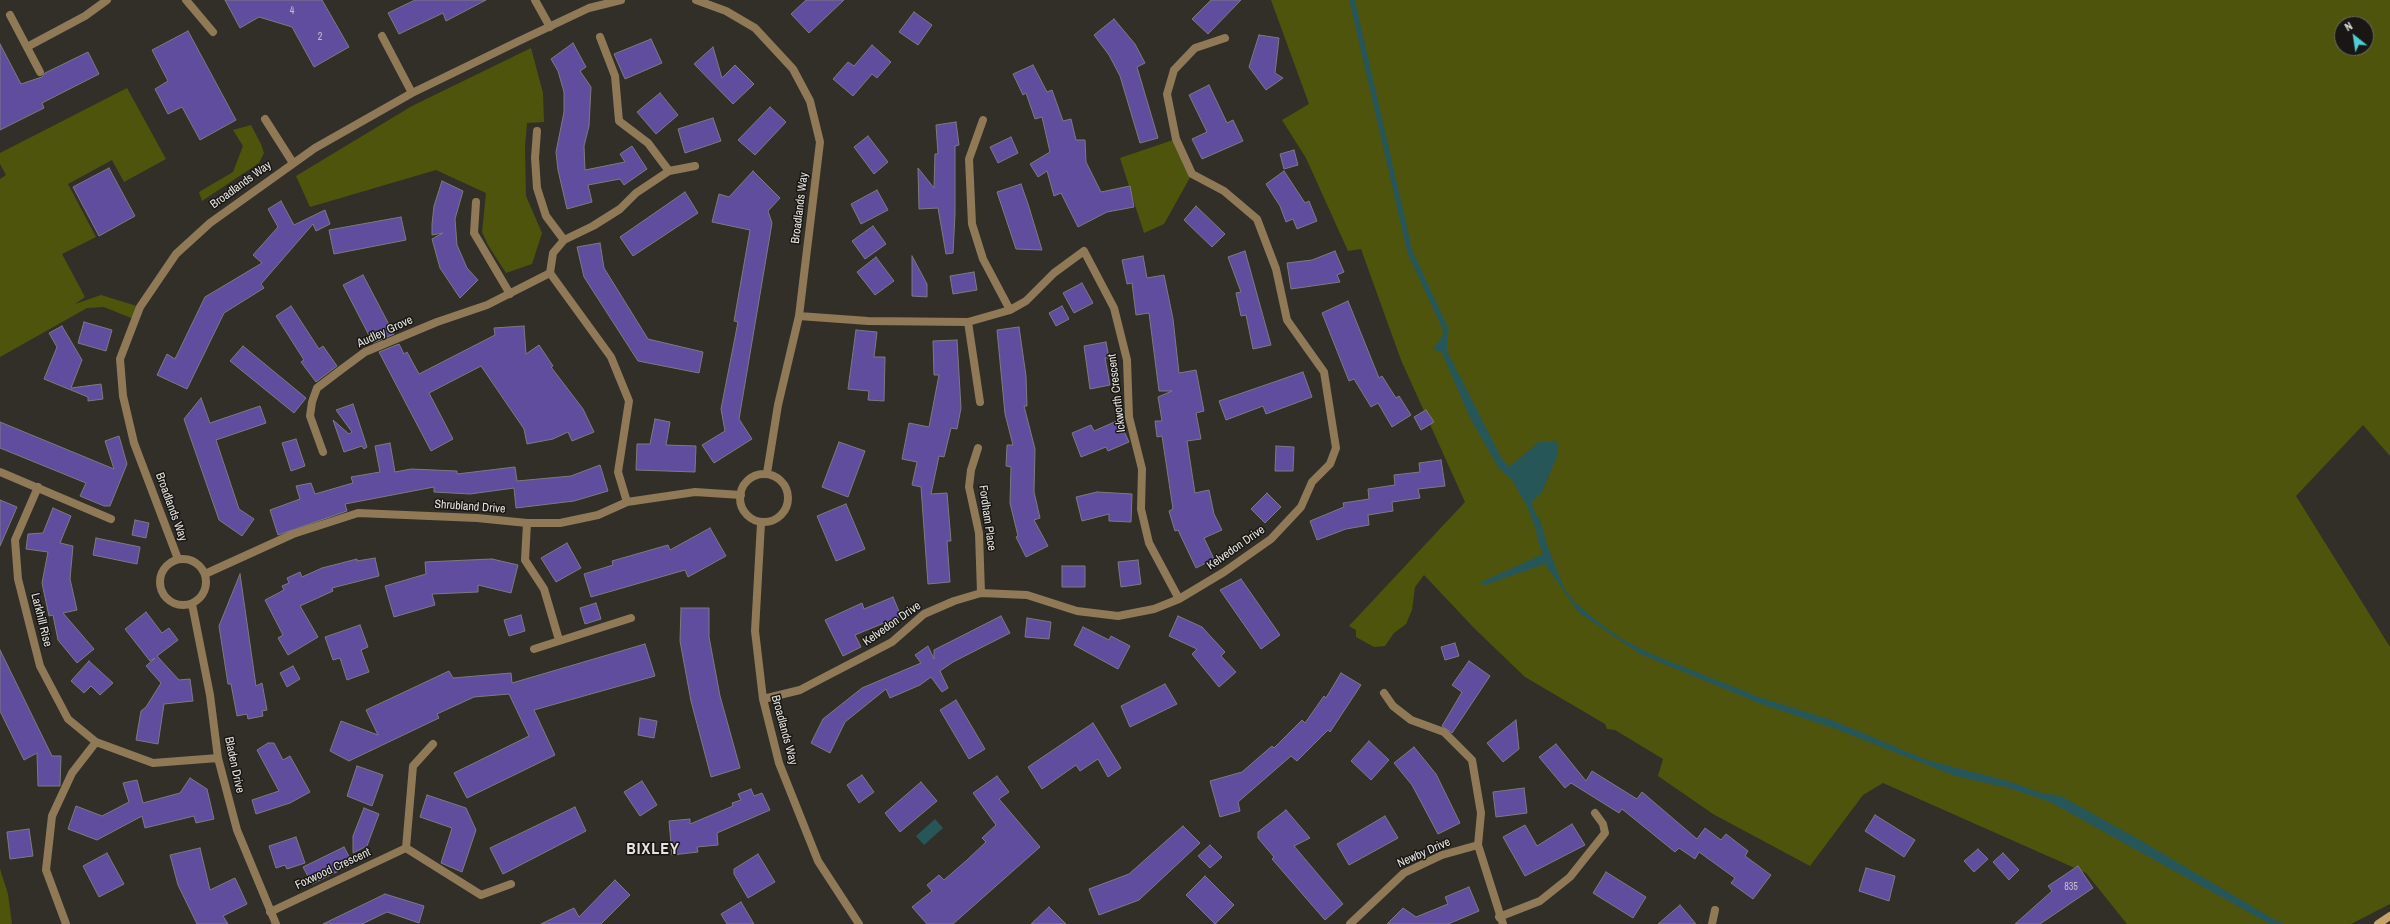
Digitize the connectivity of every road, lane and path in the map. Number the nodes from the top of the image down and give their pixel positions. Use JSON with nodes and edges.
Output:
{"nodes":[{"id":1,"x":108,"y":0,"type":"edge"},
{"id":2,"x":186,"y":0,"type":"edge"},
{"id":3,"x":535,"y":0,"type":"edge"},
{"id":4,"x":622,"y":0,"type":"edge"},
{"id":5,"x":696,"y":0,"type":"edge"},
{"id":6,"x":10,"y":16,"type":"dead end"},
{"id":7,"x":550,"y":26,"type":"junction"},
{"id":8,"x":213,"y":32,"type":"dead end"},
{"id":9,"x":382,"y":36,"type":"dead end"},
{"id":10,"x":600,"y":37,"type":"dead end"},
{"id":11,"x":1225,"y":38,"type":"dead end"},
{"id":12,"x":26,"y":47,"type":"junction"},
{"id":13,"x":40,"y":72,"type":"dead end"},
{"id":14,"x":412,"y":93,"type":"junction"},
{"id":15,"x":265,"y":119,"type":"dead end"},
{"id":16,"x":983,"y":120,"type":"dead end"},
{"id":17,"x":537,"y":131,"type":"dead end"},
{"id":18,"x":293,"y":163,"type":"junction"},
{"id":19,"x":695,"y":166,"type":"dead end"},
{"id":20,"x":669,"y":171,"type":"junction"},
{"id":21,"x":476,"y":202,"type":"dead end"},
{"id":22,"x":564,"y":240,"type":"junction"},
{"id":23,"x":550,"y":273,"type":"junction"},
{"id":24,"x":510,"y":294,"type":"junction"},
{"id":25,"x":1010,"y":310,"type":"junction"},
{"id":26,"x":799,"y":316,"type":"junction"},
{"id":27,"x":968,"y":322,"type":"junction"},
{"id":28,"x":980,"y":402,"type":"dead end"},
{"id":29,"x":978,"y":448,"type":"dead end"},
{"id":30,"x":323,"y":452,"type":"dead end"},
{"id":31,"x":0,"y":472,"type":"edge"},
{"id":32,"x":767,"y":473,"type":"junction"},
{"id":33,"x":38,"y":487,"type":"junction"},
{"id":34,"x":741,"y":494,"type":"junction"},
{"id":35,"x":627,"y":502,"type":"junction"},
{"id":36,"x":111,"y":519,"type":"dead end"},
{"id":37,"x":527,"y":523,"type":"junction"},
{"id":38,"x":761,"y":523,"type":"junction"},
{"id":39,"x":178,"y":559,"type":"junction"},
{"id":40,"x":205,"y":574,"type":"junction"},
{"id":41,"x":981,"y":593,"type":"junction"},
{"id":42,"x":1179,"y":599,"type":"junction"},
{"id":43,"x":192,"y":604,"type":"junction"},
{"id":44,"x":631,"y":618,"type":"dead end"},
{"id":45,"x":559,"y":640,"type":"junction"},
{"id":46,"x":534,"y":649,"type":"dead end"},
{"id":47,"x":1384,"y":693,"type":"dead end"},
{"id":48,"x":763,"y":699,"type":"junction"},
{"id":49,"x":96,"y":742,"type":"junction"},
{"id":50,"x":433,"y":744,"type":"dead end"},
{"id":51,"x":218,"y":758,"type":"junction"},
{"id":52,"x":1594,"y":813,"type":"dead end"},
{"id":53,"x":1478,"y":845,"type":"junction"},
{"id":54,"x":406,"y":848,"type":"junction"},
{"id":55,"x":511,"y":884,"type":"dead end"},
{"id":56,"x":1715,"y":910,"type":"dead end"},
{"id":57,"x":270,"y":912,"type":"junction"},
{"id":58,"x":2390,"y":916,"type":"edge"},
{"id":59,"x":1501,"y":920,"type":"edge"},
{"id":60,"x":66,"y":924,"type":"edge"},
{"id":61,"x":276,"y":924,"type":"edge"},
{"id":62,"x":860,"y":924,"type":"edge"},
{"id":63,"x":1350,"y":924,"type":"edge"},
{"id":64,"x":1712,"y":924,"type":"edge"},
{"id":65,"x":2378,"y":924,"type":"edge"}],
"edges":[{"from":1,"to":12,"type":"street"},
{"from":2,"to":8,"type":"street"},
{"from":3,"to":7,"type":"street"},
{"from":4,"to":7,"type":"street","name":"Broadlands Way"},
{"from":5,"to":26,"type":"street","name":"Broadlands Way"},
{"from":6,"to":12,"type":"street"},
{"from":7,"to":14,"type":"street","name":"Broadlands Way"},
{"from":9,"to":14,"type":"street"},
{"from":10,"to":20,"type":"street"},
{"from":11,"to":42,"type":"street","name":"Kelvedon Drive"},
{"from":12,"to":13,"type":"street"},
{"from":14,"to":18,"type":"street","name":"Broadlands Way"},
{"from":15,"to":18,"type":"street"},
{"from":16,"to":25,"type":"street"},
{"from":17,"to":22,"type":"street"},
{"from":18,"to":39,"type":"street","name":"Broadlands Way"},
{"from":19,"to":20,"type":"street"},
{"from":20,"to":22,"type":"street"},
{"from":21,"to":24,"type":"street"},
{"from":22,"to":23,"type":"street"},
{"from":23,"to":24,"type":"street","name":"Audley Grove"},
{"from":23,"to":35,"type":"street"},
{"from":24,"to":30,"type":"street","name":"Audley Grove"},
{"from":25,"to":27,"type":"street","name":"Ickworth Crescent"},
{"from":25,"to":42,"type":"street","name":"Ickworth Crescent"},
{"from":26,"to":27,"type":"street","name":"Ickworth Crescent"},
{"from":26,"to":32,"type":"street","name":"Broadlands Way"},
{"from":27,"to":28,"type":"street"},
{"from":29,"to":41,"type":"street","name":"Fordham Place"},
{"from":31,"to":33,"type":"street"},
{"from":32,"to":34,"type":"street"},
{"from":32,"to":38,"type":"street"},
{"from":33,"to":36,"type":"street"},
{"from":33,"to":49,"type":"street","name":"Larkhill Rise"},
{"from":34,"to":35,"type":"street","name":"Shrubland Drive"},
{"from":34,"to":38,"type":"street"},
{"from":35,"to":37,"type":"street","name":"Shrubland Drive"},
{"from":37,"to":40,"type":"street","name":"Shrubland Drive"},
{"from":37,"to":45,"type":"street"},
{"from":38,"to":48,"type":"street","name":"Broadlands Way"},
{"from":39,"to":40,"type":"street"},
{"from":39,"to":43,"type":"street"},
{"from":40,"to":43,"type":"street"},
{"from":41,"to":42,"type":"street","name":"Kelvedon Drive"},
{"from":41,"to":48,"type":"street","name":"Kelvedon Drive"},
{"from":43,"to":51,"type":"street","name":"Bladen Drive"},
{"from":44,"to":45,"type":"street"},
{"from":45,"to":46,"type":"street"},
{"from":47,"to":53,"type":"street"},
{"from":48,"to":62,"type":"street","name":"Broadlands Way"},
{"from":49,"to":51,"type":"street","name":"Larkhill Rise"},
{"from":49,"to":60,"type":"street"},
{"from":50,"to":54,"type":"street"},
{"from":51,"to":57,"type":"street","name":"Bladen Drive"},
{"from":52,"to":59,"type":"street"},
{"from":53,"to":59,"type":"street"},
{"from":53,"to":63,"type":"street","name":"Newby Drive"},
{"from":54,"to":55,"type":"street"},
{"from":54,"to":57,"type":"street","name":"Foxwood Crescent"},
{"from":56,"to":64,"type":"street"},
{"from":57,"to":61,"type":"street","name":"Bladen Drive"},
{"from":58,"to":65,"type":"street"}]}
